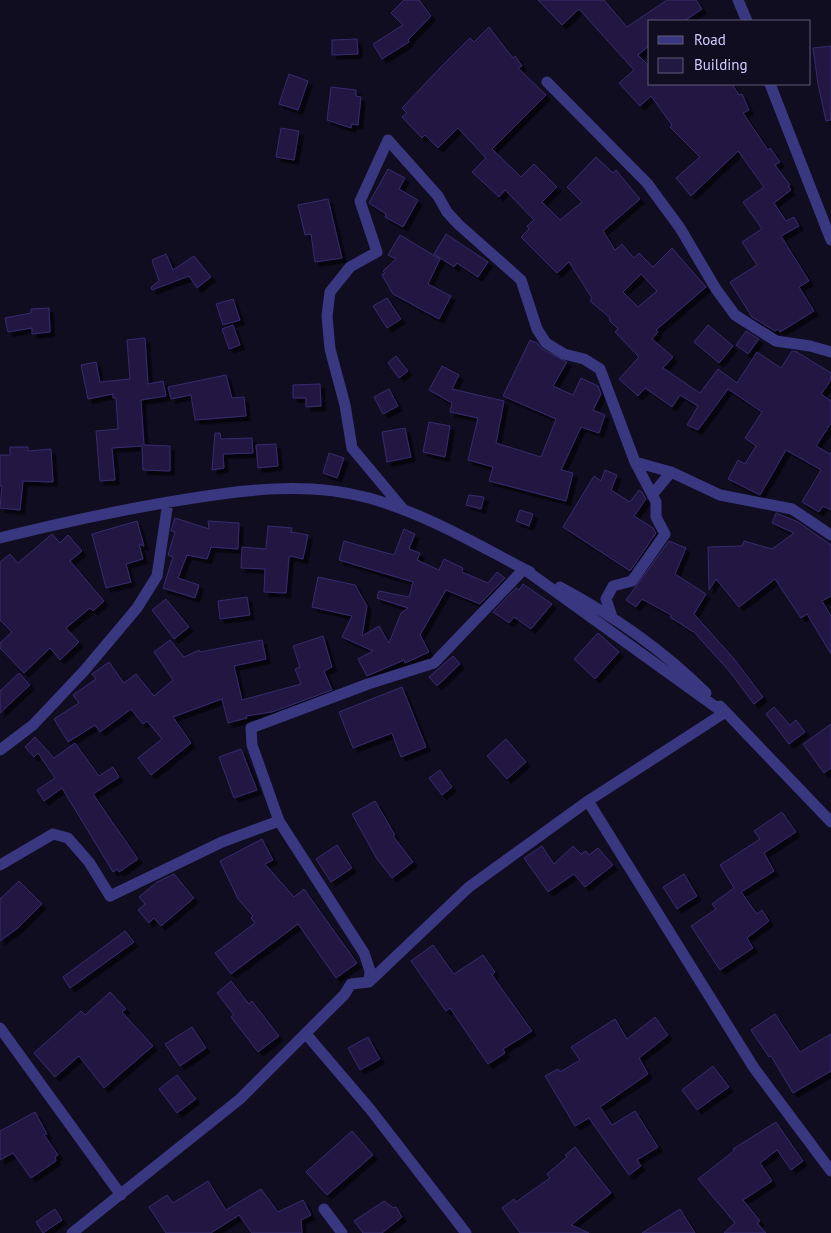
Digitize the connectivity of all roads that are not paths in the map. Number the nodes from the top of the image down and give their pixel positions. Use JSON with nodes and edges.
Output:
{"nodes":[{"id":1,"x":738,"y":0,"type":"edge"},
{"id":2,"x":747,"y":20,"type":"edge"},
{"id":3,"x":547,"y":82,"type":"dead end"},
{"id":4,"x":770,"y":85,"type":"edge"},
{"id":5,"x":831,"y":240,"type":"edge"},
{"id":6,"x":831,"y":352,"type":"edge"},
{"id":7,"x":635,"y":462,"type":"junction"},
{"id":8,"x":671,"y":472,"type":"junction"},
{"id":9,"x":652,"y":495,"type":"junction"},
{"id":10,"x":168,"y":502,"type":"junction"},
{"id":11,"x":403,"y":509,"type":"junction"},
{"id":12,"x":831,"y":535,"type":"edge"},
{"id":13,"x":0,"y":538,"type":"edge"},
{"id":14,"x":524,"y":569,"type":"junction"},
{"id":15,"x":612,"y":617,"type":"junction"},
{"id":16,"x":0,"y":750,"type":"edge"},
{"id":17,"x":588,"y":801,"type":"junction"},
{"id":18,"x":279,"y":821,"type":"junction"},
{"id":19,"x":831,"y":822,"type":"edge"},
{"id":20,"x":0,"y":865,"type":"edge"},
{"id":21,"x":369,"y":982,"type":"junction"},
{"id":22,"x":0,"y":1028,"type":"edge"},
{"id":23,"x":306,"y":1034,"type":"junction"},
{"id":24,"x":831,"y":1171,"type":"edge"},
{"id":25,"x":121,"y":1195,"type":"junction"},
{"id":26,"x":324,"y":1209,"type":"dead end"},
{"id":27,"x":72,"y":1233,"type":"edge"},
{"id":28,"x":342,"y":1233,"type":"edge"},
{"id":29,"x":466,"y":1233,"type":"edge"}],
"edges":[{"from":1,"to":2,"type":"street"},
{"from":3,"to":6,"type":"street"},
{"from":4,"to":5,"type":"street"},
{"from":7,"to":8,"type":"street"},
{"from":7,"to":9,"type":"street"},
{"from":7,"to":11,"type":"street"},
{"from":8,"to":9,"type":"street"},
{"from":8,"to":12,"type":"street"},
{"from":9,"to":15,"type":"street"},
{"from":10,"to":11,"type":"street"},
{"from":10,"to":13,"type":"street"},
{"from":10,"to":16,"type":"street"},
{"from":11,"to":14,"type":"street"},
{"from":14,"to":15,"type":"street"},
{"from":14,"to":17,"type":"street"},
{"from":14,"to":18,"type":"street"},
{"from":15,"to":19,"type":"street"},
{"from":17,"to":21,"type":"street"},
{"from":17,"to":24,"type":"street"},
{"from":18,"to":20,"type":"street"},
{"from":18,"to":21,"type":"street"},
{"from":21,"to":23,"type":"street"},
{"from":22,"to":25,"type":"street"},
{"from":23,"to":25,"type":"street"},
{"from":23,"to":29,"type":"street"},
{"from":25,"to":27,"type":"street"},
{"from":26,"to":28,"type":"street"}]}
